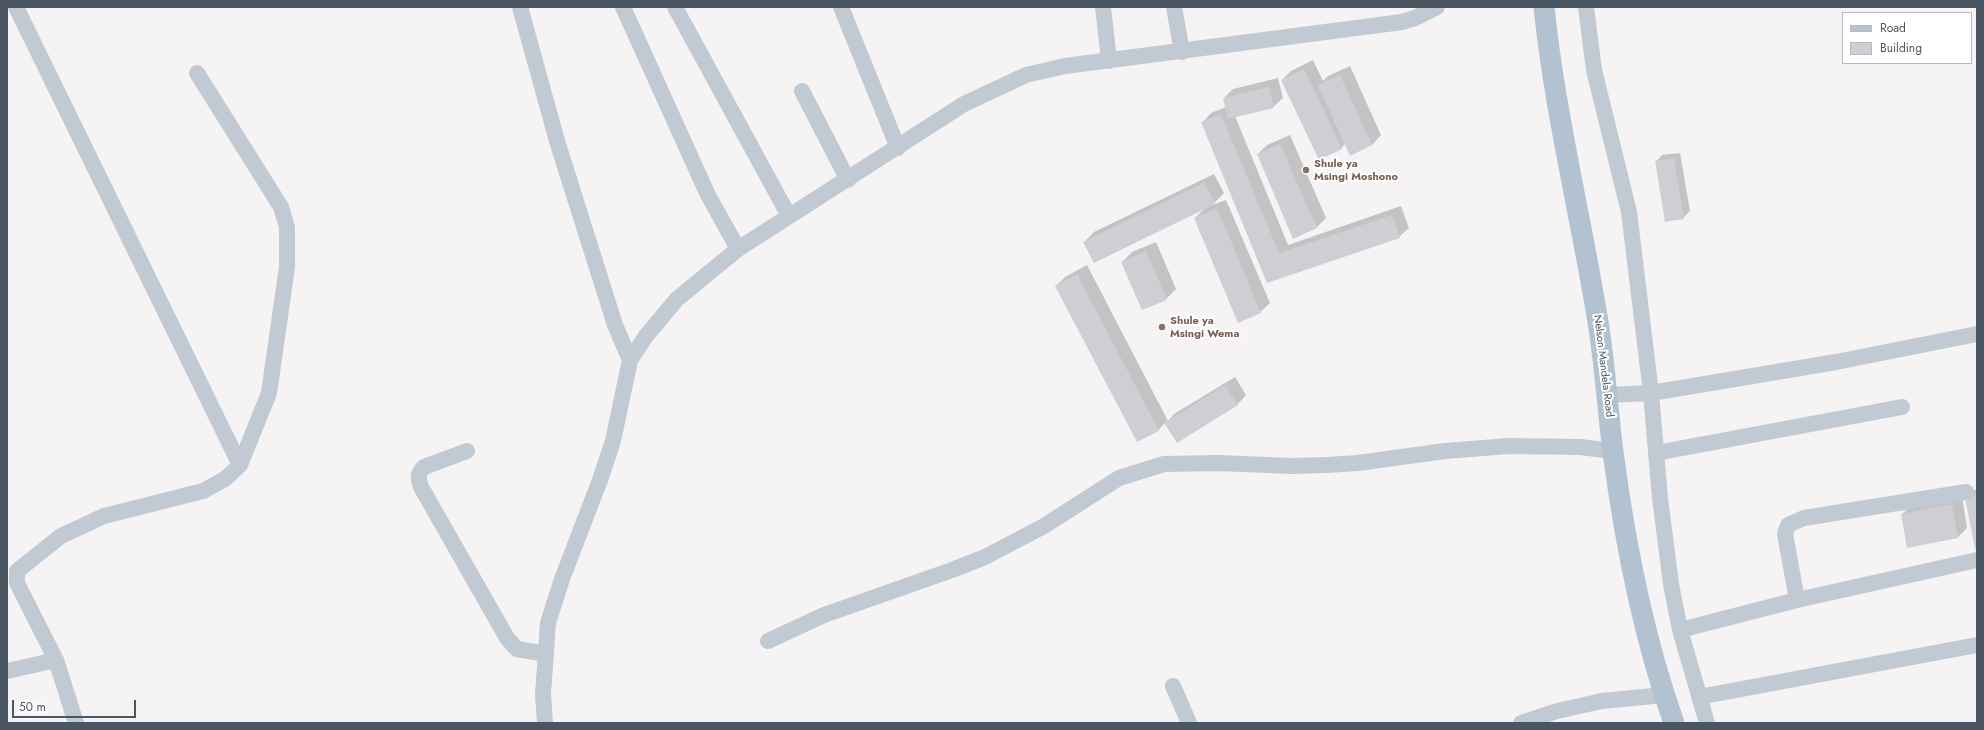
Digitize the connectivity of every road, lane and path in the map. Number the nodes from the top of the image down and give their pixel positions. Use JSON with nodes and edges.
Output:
{"nodes":[{"id":1,"x":16,"y":7,"type":"edge"},
{"id":2,"x":520,"y":7,"type":"edge"},
{"id":3,"x":623,"y":7,"type":"edge"},
{"id":4,"x":675,"y":7,"type":"edge"},
{"id":5,"x":841,"y":7,"type":"edge"},
{"id":6,"x":1104,"y":7,"type":"edge"},
{"id":7,"x":1174,"y":7,"type":"edge"},
{"id":8,"x":1437,"y":7,"type":"edge"},
{"id":9,"x":1544,"y":7,"type":"edge"},
{"id":10,"x":1586,"y":7,"type":"edge"},
{"id":11,"x":1182,"y":52,"type":"junction"},
{"id":12,"x":1109,"y":61,"type":"junction"},
{"id":13,"x":197,"y":73,"type":"dead end"},
{"id":14,"x":802,"y":91,"type":"dead end"},
{"id":15,"x":898,"y":148,"type":"junction"},
{"id":16,"x":848,"y":180,"type":"junction"},
{"id":17,"x":790,"y":216,"type":"junction"},
{"id":18,"x":738,"y":249,"type":"junction"},
{"id":19,"x":1977,"y":334,"type":"edge"},
{"id":20,"x":630,"y":360,"type":"junction"},
{"id":21,"x":1651,"y":393,"type":"junction"},
{"id":22,"x":1608,"y":395,"type":"junction"},
{"id":23,"x":1902,"y":407,"type":"dead end"},
{"id":24,"x":467,"y":451,"type":"dead end"},
{"id":25,"x":1613,"y":451,"type":"junction"},
{"id":26,"x":1656,"y":453,"type":"junction"},
{"id":27,"x":240,"y":465,"type":"junction"},
{"id":28,"x":1966,"y":492,"type":"dead end"},
{"id":29,"x":1977,"y":560,"type":"edge"},
{"id":30,"x":12,"y":578,"type":"edge"},
{"id":31,"x":1797,"y":600,"type":"junction"},
{"id":32,"x":1680,"y":630,"type":"junction"},
{"id":33,"x":768,"y":641,"type":"dead end"},
{"id":34,"x":1977,"y":645,"type":"edge"},
{"id":35,"x":546,"y":654,"type":"junction"},
{"id":36,"x":56,"y":660,"type":"junction"},
{"id":37,"x":7,"y":671,"type":"edge"},
{"id":38,"x":1173,"y":686,"type":"dead end"},
{"id":39,"x":1664,"y":695,"type":"junction"},
{"id":40,"x":1699,"y":697,"type":"junction"},
{"id":41,"x":76,"y":723,"type":"edge"},
{"id":42,"x":545,"y":723,"type":"edge"},
{"id":43,"x":1189,"y":723,"type":"edge"},
{"id":44,"x":1521,"y":723,"type":"edge"},
{"id":45,"x":1674,"y":723,"type":"edge"},
{"id":46,"x":1707,"y":723,"type":"edge"}],
"edges":[{"from":1,"to":27,"type":"street"},
{"from":2,"to":20,"type":"street"},
{"from":3,"to":18,"type":"street"},
{"from":4,"to":17,"type":"street"},
{"from":5,"to":15,"type":"street"},
{"from":6,"to":12,"type":"street"},
{"from":7,"to":11,"type":"street"},
{"from":8,"to":11,"type":"street"},
{"from":9,"to":22,"type":"main road","name":"Nelson Mandela Road"},
{"from":10,"to":21,"type":"street"},
{"from":11,"to":12,"type":"street"},
{"from":12,"to":15,"type":"street"},
{"from":13,"to":27,"type":"street"},
{"from":14,"to":16,"type":"street"},
{"from":15,"to":16,"type":"street"},
{"from":16,"to":17,"type":"street"},
{"from":17,"to":18,"type":"street"},
{"from":18,"to":20,"type":"street"},
{"from":19,"to":21,"type":"street"},
{"from":20,"to":35,"type":"street"},
{"from":21,"to":22,"type":"street"},
{"from":21,"to":26,"type":"street"},
{"from":22,"to":25,"type":"main road","name":"Nelson Mandela Road"},
{"from":23,"to":26,"type":"street"},
{"from":24,"to":35,"type":"street"},
{"from":25,"to":33,"type":"street"},
{"from":25,"to":39,"type":"main road","name":"Nelson Mandela Road"},
{"from":26,"to":32,"type":"street"},
{"from":27,"to":30,"type":"street"},
{"from":28,"to":31,"type":"street"},
{"from":29,"to":31,"type":"street"},
{"from":30,"to":36,"type":"street"},
{"from":31,"to":32,"type":"street"},
{"from":32,"to":40,"type":"street"},
{"from":34,"to":40,"type":"street"},
{"from":35,"to":42,"type":"street"},
{"from":36,"to":37,"type":"street"},
{"from":36,"to":41,"type":"street"},
{"from":38,"to":43,"type":"street"},
{"from":39,"to":44,"type":"street"},
{"from":39,"to":45,"type":"main road","name":"Nelson Mandela Road"},
{"from":40,"to":46,"type":"street"}]}
